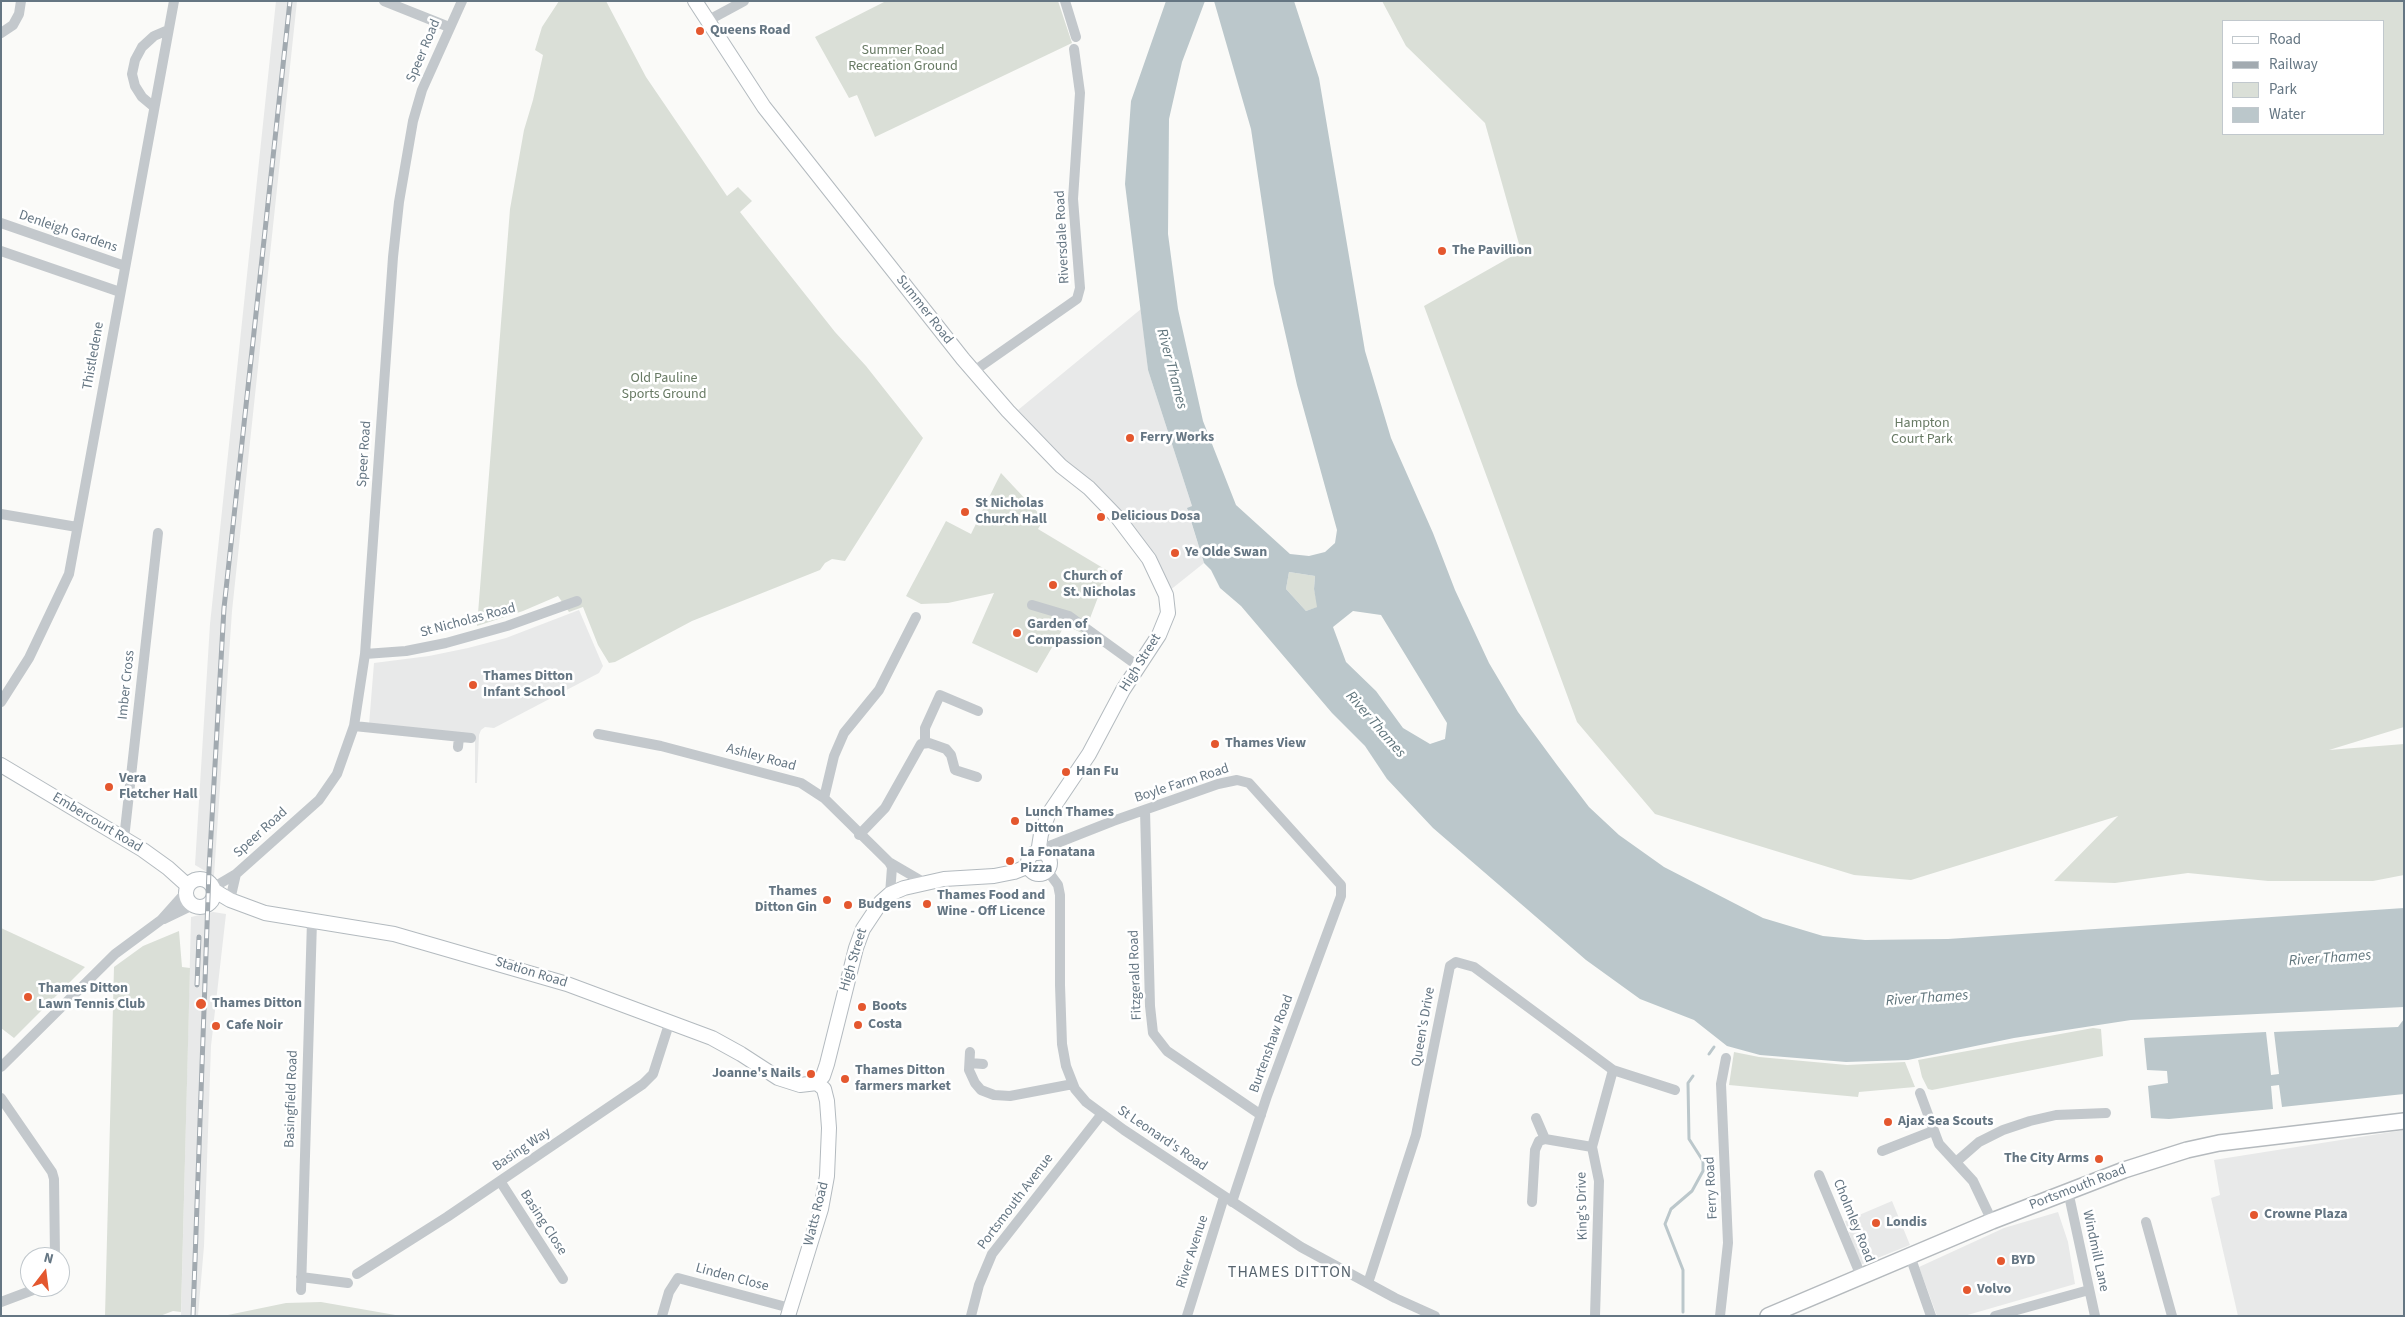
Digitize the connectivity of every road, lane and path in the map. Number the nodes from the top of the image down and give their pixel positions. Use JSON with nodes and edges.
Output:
{"nodes":[{"id":1,"x":21,"y":1,"type":"edge"},
{"id":2,"x":174,"y":1,"type":"edge"},
{"id":3,"x":384,"y":1,"type":"edge"},
{"id":4,"x":462,"y":1,"type":"edge"},
{"id":5,"x":695,"y":1,"type":"edge"},
{"id":6,"x":744,"y":1,"type":"edge"},
{"id":7,"x":1065,"y":1,"type":"edge"},
{"id":8,"x":707,"y":21,"type":"junction"},
{"id":9,"x":449,"y":27,"type":"junction"},
{"id":10,"x":168,"y":30,"type":"junction"},
{"id":11,"x":1,"y":33,"type":"edge"},
{"id":12,"x":1076,"y":37,"type":"dead end"},
{"id":13,"x":1074,"y":49,"type":"dead end"},
{"id":14,"x":154,"y":107,"type":"junction"},
{"id":15,"x":2,"y":227,"type":"edge"},
{"id":16,"x":1,"y":251,"type":"edge"},
{"id":17,"x":125,"y":266,"type":"junction"},
{"id":18,"x":120,"y":292,"type":"junction"},
{"id":19,"x":974,"y":371,"type":"junction"},
{"id":20,"x":1,"y":514,"type":"edge"},
{"id":21,"x":77,"y":527,"type":"junction"},
{"id":22,"x":158,"y":534,"type":"dead end"},
{"id":23,"x":577,"y":602,"type":"dead end"},
{"id":24,"x":1168,"y":604,"type":"joint"},
{"id":25,"x":1032,"y":605,"type":"dead end"},
{"id":26,"x":916,"y":617,"type":"dead end"},
{"id":27,"x":365,"y":654,"type":"junction"},
{"id":28,"x":1138,"y":666,"type":"junction"},
{"id":29,"x":1,"y":702,"type":"edge"},
{"id":30,"x":978,"y":712,"type":"dead end"},
{"id":31,"x":354,"y":726,"type":"junction"},
{"id":32,"x":598,"y":734,"type":"dead end"},
{"id":33,"x":471,"y":738,"type":"dead end"},
{"id":34,"x":924,"y":743,"type":"junction"},
{"id":35,"x":1,"y":766,"type":"edge"},
{"id":36,"x":977,"y":777,"type":"dead end"},
{"id":37,"x":824,"y":798,"type":"junction"},
{"id":38,"x":1145,"y":810,"type":"junction"},
{"id":39,"x":859,"y":835,"type":"junction"},
{"id":40,"x":124,"y":839,"type":"junction"},
{"id":41,"x":1041,"y":853,"type":"junction"},
{"id":42,"x":889,"y":862,"type":"junction"},
{"id":43,"x":1029,"y":866,"type":"junction"},
{"id":44,"x":1047,"y":870,"type":"junction"},
{"id":45,"x":236,"y":874,"type":"junction"},
{"id":46,"x":925,"y":883,"type":"junction"},
{"id":47,"x":187,"y":889,"type":"junction"},
{"id":48,"x":213,"y":893,"type":"junction"},
{"id":49,"x":890,"y":894,"type":"junction"},
{"id":50,"x":1341,"y":896,"type":"joint"},
{"id":51,"x":230,"y":900,"type":"junction"},
{"id":52,"x":193,"y":905,"type":"junction"},
{"id":53,"x":161,"y":920,"type":"junction"},
{"id":54,"x":312,"y":921,"type":"junction"},
{"id":55,"x":670,"y":1021,"type":"junction"},
{"id":56,"x":1726,"y":1058,"type":"dead end"},
{"id":57,"x":983,"y":1064,"type":"dead end"},
{"id":58,"x":1,"y":1067,"type":"edge"},
{"id":59,"x":1613,"y":1070,"type":"junction"},
{"id":60,"x":817,"y":1083,"type":"junction"},
{"id":61,"x":1073,"y":1084,"type":"junction"},
{"id":62,"x":1676,"y":1090,"type":"dead end"},
{"id":63,"x":1920,"y":1093,"type":"dead end"},
{"id":64,"x":1,"y":1098,"type":"edge"},
{"id":65,"x":2106,"y":1113,"type":"dead end"},
{"id":66,"x":1101,"y":1115,"type":"junction"},
{"id":67,"x":1261,"y":1115,"type":"junction"},
{"id":68,"x":1536,"y":1118,"type":"dead end"},
{"id":69,"x":2404,"y":1121,"type":"edge"},
{"id":70,"x":1934,"y":1131,"type":"junction"},
{"id":71,"x":1544,"y":1139,"type":"junction"},
{"id":72,"x":1592,"y":1147,"type":"junction"},
{"id":73,"x":1882,"y":1152,"type":"dead end"},
{"id":74,"x":1956,"y":1162,"type":"junction"},
{"id":75,"x":1819,"y":1175,"type":"dead end"},
{"id":76,"x":500,"y":1181,"type":"junction"},
{"id":77,"x":2068,"y":1191,"type":"junction"},
{"id":78,"x":1228,"y":1200,"type":"junction"},
{"id":79,"x":1532,"y":1202,"type":"dead end"},
{"id":80,"x":1992,"y":1221,"type":"junction"},
{"id":81,"x":2146,"y":1222,"type":"dead end"},
{"id":82,"x":55,"y":1247,"type":"edge"},
{"id":83,"x":1910,"y":1256,"type":"junction"},
{"id":84,"x":357,"y":1274,"type":"dead end"},
{"id":85,"x":1861,"y":1276,"type":"junction"},
{"id":86,"x":301,"y":1277,"type":"junction"},
{"id":87,"x":563,"y":1279,"type":"dead end"},
{"id":88,"x":348,"y":1283,"type":"dead end"},
{"id":89,"x":1368,"y":1283,"type":"junction"},
{"id":90,"x":301,"y":1290,"type":"dead end"},
{"id":91,"x":2089,"y":1290,"type":"junction"},
{"id":92,"x":20,"y":1295,"type":"edge"},
{"id":93,"x":1,"y":1302,"type":"edge"},
{"id":94,"x":789,"y":1312,"type":"edge"},
{"id":95,"x":662,"y":1316,"type":"edge"},
{"id":96,"x":971,"y":1316,"type":"edge"},
{"id":97,"x":1187,"y":1316,"type":"edge"},
{"id":98,"x":1435,"y":1316,"type":"edge"},
{"id":99,"x":1595,"y":1316,"type":"edge"},
{"id":100,"x":1720,"y":1316,"type":"edge"},
{"id":101,"x":1768,"y":1316,"type":"edge"},
{"id":102,"x":1932,"y":1316,"type":"edge"},
{"id":103,"x":1995,"y":1316,"type":"edge"},
{"id":104,"x":2095,"y":1316,"type":"edge"},
{"id":105,"x":2171,"y":1316,"type":"edge"}],
"edges":[{"from":1,"to":11,"type":"street"},
{"from":2,"to":10,"type":"street","name":"Thistledene"},
{"from":3,"to":9,"type":"street"},
{"from":4,"to":9,"type":"street","name":"Speer Road"},
{"from":5,"to":8,"type":"street","name":"Summer Road"},
{"from":6,"to":8,"type":"street"},
{"from":7,"to":12,"type":"street"},
{"from":8,"to":19,"type":"street","name":"Summer Road"},
{"from":9,"to":27,"type":"street","name":"Speer Road"},
{"from":10,"to":14,"type":"street","name":"Thistledene"},
{"from":10,"to":14,"type":"street"},
{"from":13,"to":19,"type":"street","name":"Riversdale Road"},
{"from":14,"to":17,"type":"street","name":"Thistledene"},
{"from":15,"to":17,"type":"street","name":"Denleigh Gardens"},
{"from":16,"to":18,"type":"street"},
{"from":17,"to":18,"type":"street","name":"Thistledene"},
{"from":18,"to":21,"type":"street","name":"Thistledene"},
{"from":19,"to":24,"type":"street","name":"Summer Road"},
{"from":20,"to":21,"type":"street"},
{"from":21,"to":29,"type":"street","name":"Thistledene"},
{"from":22,"to":40,"type":"street","name":"Imber Cross"},
{"from":23,"to":27,"type":"street","name":"St Nicholas Road"},
{"from":24,"to":28,"type":"street","name":"High Street"},
{"from":25,"to":28,"type":"street"},
{"from":26,"to":37,"type":"street"},
{"from":27,"to":31,"type":"street","name":"Speer Road"},
{"from":28,"to":41,"type":"street","name":"High Street"},
{"from":30,"to":34,"type":"street"},
{"from":31,"to":33,"type":"street"},
{"from":31,"to":45,"type":"street","name":"Speer Road"},
{"from":32,"to":37,"type":"street","name":"Ashley Road"},
{"from":34,"to":36,"type":"street"},
{"from":34,"to":39,"type":"street"},
{"from":35,"to":40,"type":"street","name":"Embercourt Road"},
{"from":37,"to":39,"type":"street","name":"Ashley Road"},
{"from":38,"to":41,"type":"street","name":"Boyle Farm Road"},
{"from":38,"to":50,"type":"street","name":"Boyle Farm Road"},
{"from":38,"to":67,"type":"street","name":"Fitzgerald Road"},
{"from":39,"to":42,"type":"street","name":"Ashley Road"},
{"from":40,"to":47,"type":"street","name":"Embercourt Road"},
{"from":41,"to":43,"type":"street"},
{"from":41,"to":44,"type":"street"},
{"from":42,"to":46,"type":"street","name":"Ashley Road"},
{"from":42,"to":49,"type":"street"},
{"from":43,"to":44,"type":"street"},
{"from":43,"to":46,"type":"street","name":"High Street"},
{"from":44,"to":61,"type":"street","name":"St Leonard's Road"},
{"from":45,"to":48,"type":"street","name":"Speer Road"},
{"from":45,"to":51,"type":"street","name":"Speer Road"},
{"from":46,"to":49,"type":"street","name":"High Street"},
{"from":47,"to":48,"type":"street"},
{"from":47,"to":52,"type":"street"},
{"from":47,"to":53,"type":"street"},
{"from":48,"to":51,"type":"street","name":"Station Road"},
{"from":48,"to":52,"type":"street"},
{"from":49,"to":60,"type":"street","name":"High Street"},
{"from":50,"to":67,"type":"street","name":"Burtenshaw Road"},
{"from":51,"to":54,"type":"street","name":"Station Road"},
{"from":52,"to":53,"type":"street"},
{"from":53,"to":58,"type":"street"},
{"from":54,"to":55,"type":"street","name":"Station Road"},
{"from":54,"to":86,"type":"street","name":"Basingfield Road"},
{"from":55,"to":60,"type":"street","name":"Station Road"},
{"from":55,"to":76,"type":"street","name":"Basing Way"},
{"from":56,"to":100,"type":"street","name":"Ferry Road"},
{"from":57,"to":61,"type":"street"},
{"from":59,"to":62,"type":"street","name":"Queen's Drive"},
{"from":59,"to":72,"type":"street","name":"King's Drive"},
{"from":59,"to":89,"type":"street","name":"Queen's Drive"},
{"from":60,"to":94,"type":"street","name":"Watts Road"},
{"from":61,"to":66,"type":"street","name":"St Leonard's Road"},
{"from":63,"to":70,"type":"street"},
{"from":64,"to":82,"type":"street"},
{"from":65,"to":74,"type":"street"},
{"from":66,"to":78,"type":"street","name":"St Leonard's Road"},
{"from":66,"to":96,"type":"street","name":"Portsmouth Avenue"},
{"from":67,"to":78,"type":"street","name":"Burtenshaw Road"},
{"from":68,"to":71,"type":"street"},
{"from":69,"to":77,"type":"main road","name":"Portsmouth Road"},
{"from":70,"to":73,"type":"street"},
{"from":70,"to":74,"type":"street"},
{"from":71,"to":72,"type":"street"},
{"from":71,"to":79,"type":"street"},
{"from":72,"to":99,"type":"street","name":"King's Drive"},
{"from":74,"to":80,"type":"street"},
{"from":75,"to":85,"type":"street","name":"Cholmley Road"},
{"from":76,"to":84,"type":"street","name":"Basing Way"},
{"from":76,"to":87,"type":"street","name":"Basing Close"},
{"from":77,"to":80,"type":"main road","name":"Portsmouth Road"},
{"from":77,"to":91,"type":"street","name":"Windmill Lane"},
{"from":78,"to":89,"type":"street","name":"St Leonard's Road"},
{"from":78,"to":97,"type":"street","name":"River Avenue"},
{"from":80,"to":83,"type":"main road","name":"Portsmouth Road"},
{"from":81,"to":105,"type":"street"},
{"from":83,"to":85,"type":"main road","name":"Portsmouth Road"},
{"from":83,"to":102,"type":"street"},
{"from":85,"to":101,"type":"main road","name":"Portsmouth Road"},
{"from":86,"to":88,"type":"street"},
{"from":86,"to":90,"type":"street","name":"Basingfield Road"},
{"from":89,"to":98,"type":"street","name":"St Leonard's Road"},
{"from":91,"to":103,"type":"street"},
{"from":91,"to":104,"type":"street","name":"Windmill Lane"},
{"from":92,"to":93,"type":"street"},
{"from":94,"to":95,"type":"street","name":"Linden Close"}]}
